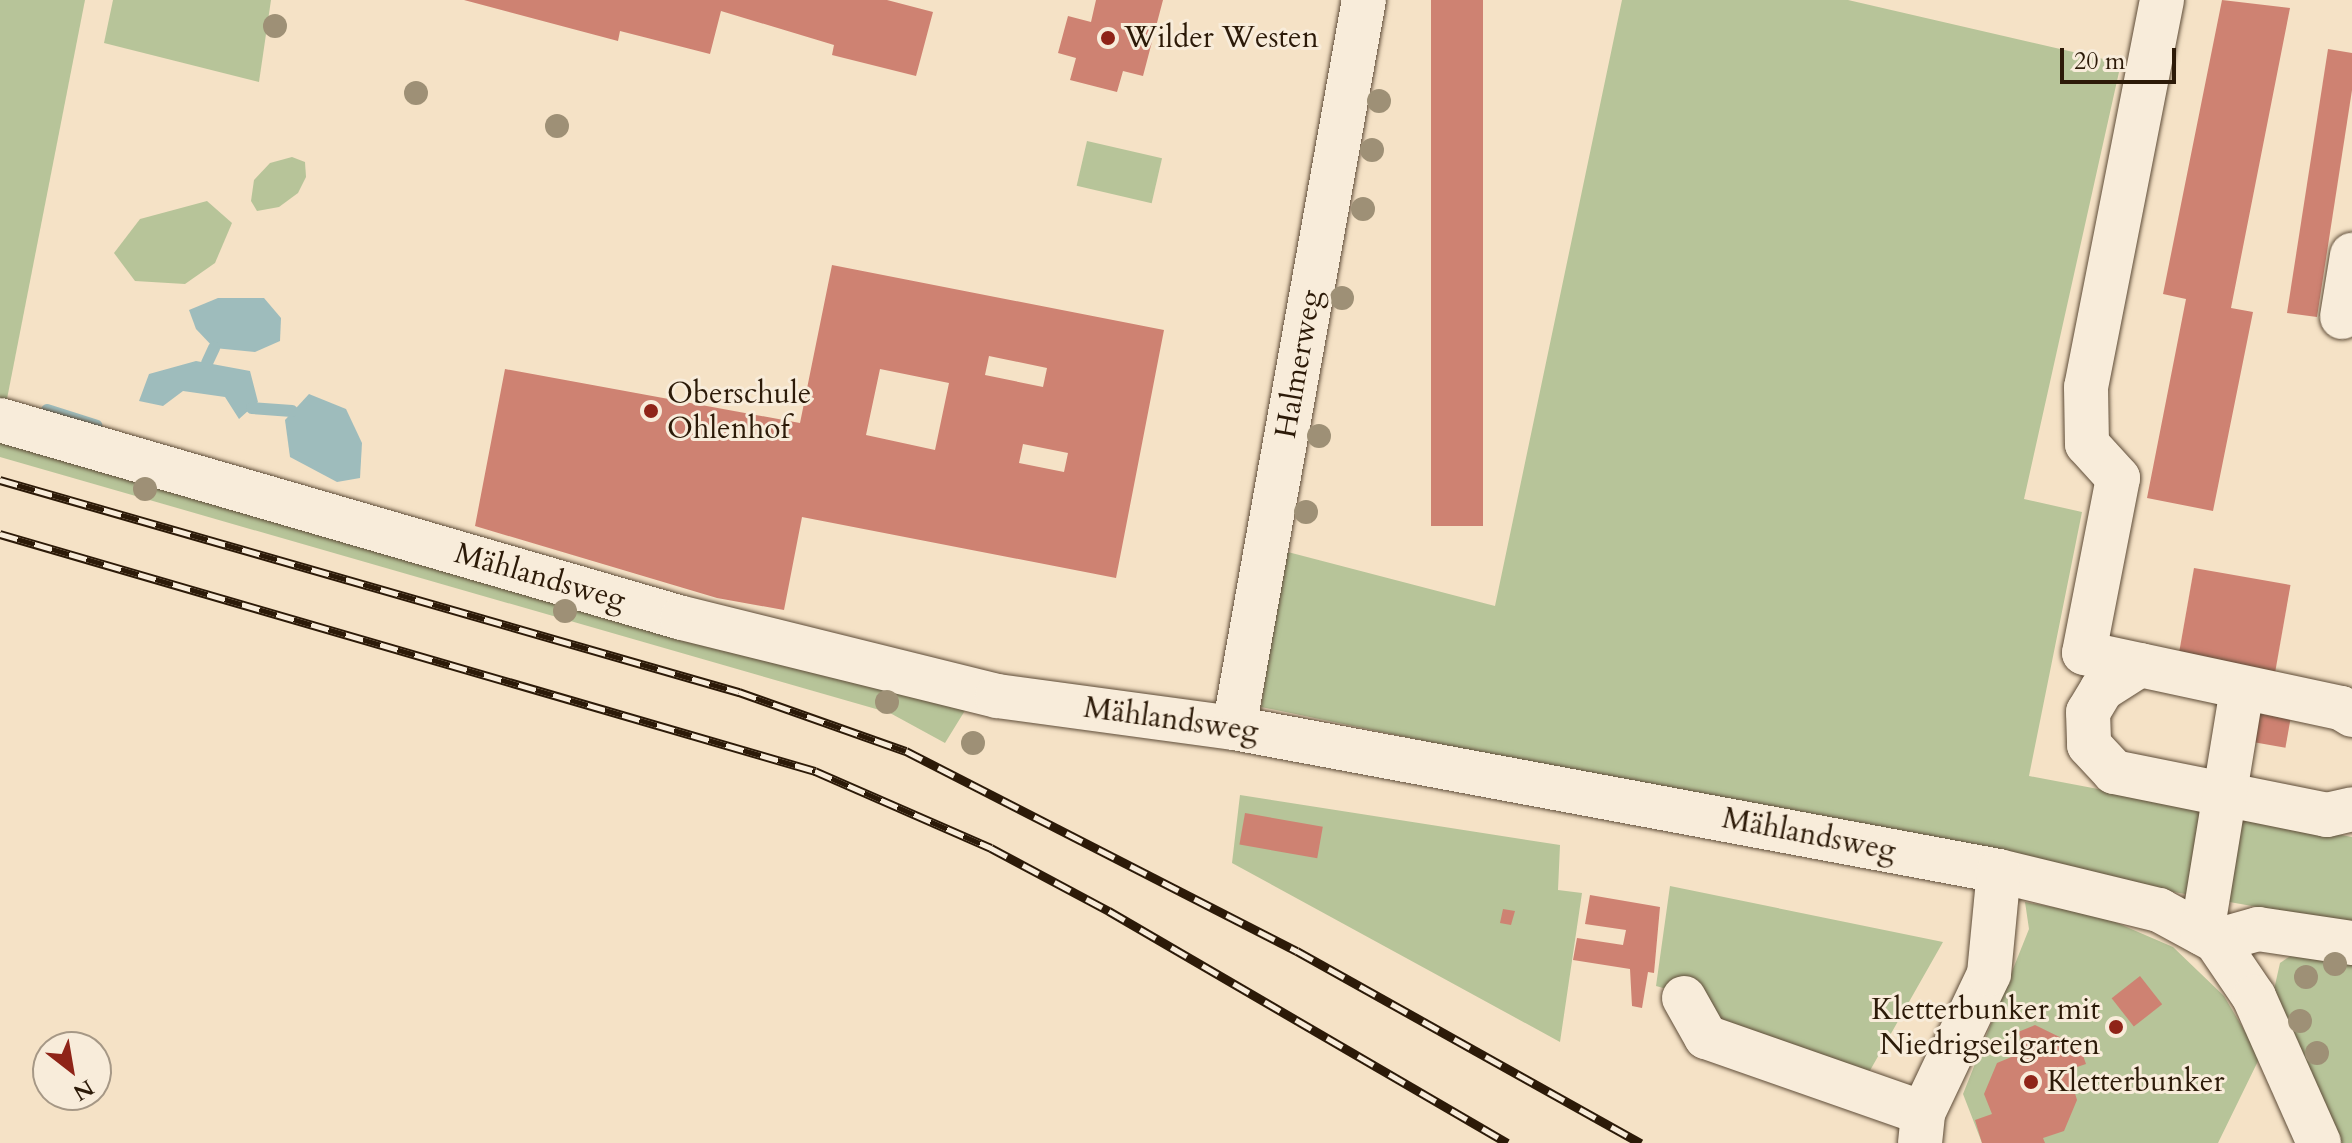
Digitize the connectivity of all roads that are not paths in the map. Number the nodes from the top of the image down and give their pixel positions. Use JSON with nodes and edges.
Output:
{"nodes":[{"id":1,"x":1364,"y":0,"type":"edge"},
{"id":2,"x":2162,"y":0,"type":"edge"},
{"id":3,"x":2352,"y":255,"type":"edge"},
{"id":4,"x":2342,"y":317,"type":"dead end"},
{"id":5,"x":0,"y":420,"type":"edge"},
{"id":6,"x":2140,"y":665,"type":"junction"},
{"id":7,"x":2242,"y":689,"type":"junction"},
{"id":8,"x":2352,"y":715,"type":"edge"},
{"id":9,"x":1234,"y":728,"type":"junction"},
{"id":10,"x":2226,"y":795,"type":"junction"},
{"id":11,"x":2352,"y":809,"type":"edge"},
{"id":12,"x":1999,"y":871,"type":"junction"},
{"id":13,"x":2209,"y":937,"type":"junction"},
{"id":14,"x":2352,"y":943,"type":"edge"},
{"id":15,"x":1684,"y":998,"type":"dead end"},
{"id":16,"x":1922,"y":1128,"type":"edge"},
{"id":17,"x":2316,"y":1142,"type":"edge"}],
"edges":[{"from":1,"to":9,"type":"street","name":"Halmerweg"},
{"from":2,"to":6,"type":"street"},
{"from":3,"to":4,"type":"street"},
{"from":5,"to":9,"type":"street","name":"Mählandsweg"},
{"from":6,"to":7,"type":"street"},
{"from":6,"to":10,"type":"street"},
{"from":7,"to":8,"type":"street"},
{"from":7,"to":10,"type":"street"},
{"from":9,"to":12,"type":"street","name":"Mählandsweg"},
{"from":10,"to":11,"type":"street"},
{"from":10,"to":13,"type":"street"},
{"from":12,"to":13,"type":"street","name":"Mählandsweg"},
{"from":12,"to":16,"type":"street"},
{"from":13,"to":14,"type":"street"},
{"from":13,"to":17,"type":"street"},
{"from":15,"to":16,"type":"street"}]}
